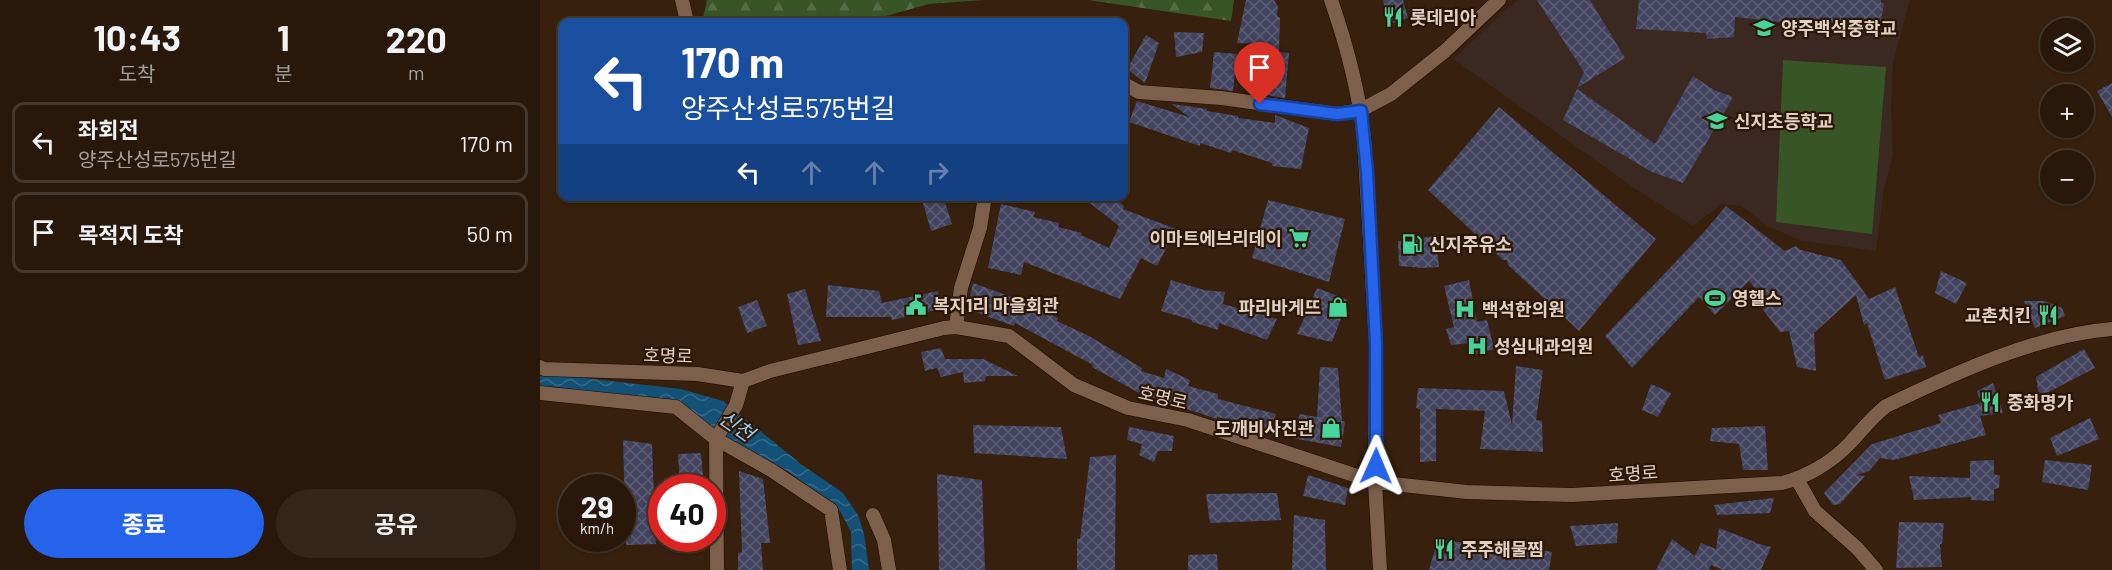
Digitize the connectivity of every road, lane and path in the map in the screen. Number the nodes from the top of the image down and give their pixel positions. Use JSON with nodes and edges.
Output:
{"nodes":[{"id":1,"x":682,"y":0,"type":"edge"},
{"id":2,"x":1331,"y":0,"type":"edge"},
{"id":3,"x":1499,"y":0,"type":"edge"},
{"id":4,"x":686,"y":18,"type":"edge"},
{"id":5,"x":1128,"y":86,"type":"edge"},
{"id":6,"x":1361,"y":111,"type":"junction"},
{"id":7,"x":984,"y":201,"type":"edge"},
{"id":8,"x":956,"y":327,"type":"junction"},
{"id":9,"x":2112,"y":328,"type":"edge"},
{"id":10,"x":540,"y":367,"type":"edge"},
{"id":11,"x":743,"y":381,"type":"junction"},
{"id":12,"x":540,"y":393,"type":"edge"},
{"id":13,"x":717,"y":438,"type":"junction"},
{"id":14,"x":1797,"y":479,"type":"junction"},
{"id":15,"x":1375,"y":482,"type":"junction"},
{"id":16,"x":873,"y":515,"type":"dead end"},
{"id":17,"x":717,"y":570,"type":"edge"},
{"id":18,"x":840,"y":570,"type":"edge"},
{"id":19,"x":889,"y":570,"type":"edge"},
{"id":20,"x":1380,"y":570,"type":"edge"},
{"id":21,"x":1876,"y":570,"type":"edge"}],
"edges":[{"from":1,"to":4,"type":"street"},
{"from":2,"to":6,"type":"street"},
{"from":3,"to":6,"type":"street"},
{"from":5,"to":6,"type":"street"},
{"from":6,"to":15,"type":"street"},
{"from":7,"to":8,"type":"street"},
{"from":8,"to":11,"type":"street","name":"호명로"},
{"from":8,"to":15,"type":"street","name":"호명로"},
{"from":9,"to":14,"type":"street","name":"호명로"},
{"from":10,"to":11,"type":"street","name":"호명로"},
{"from":11,"to":13,"type":"street"},
{"from":12,"to":13,"type":"street"},
{"from":13,"to":17,"type":"street"},
{"from":13,"to":18,"type":"street"},
{"from":14,"to":15,"type":"street","name":"호명로"},
{"from":14,"to":21,"type":"street"},
{"from":15,"to":20,"type":"street"},
{"from":16,"to":19,"type":"street"}]}
